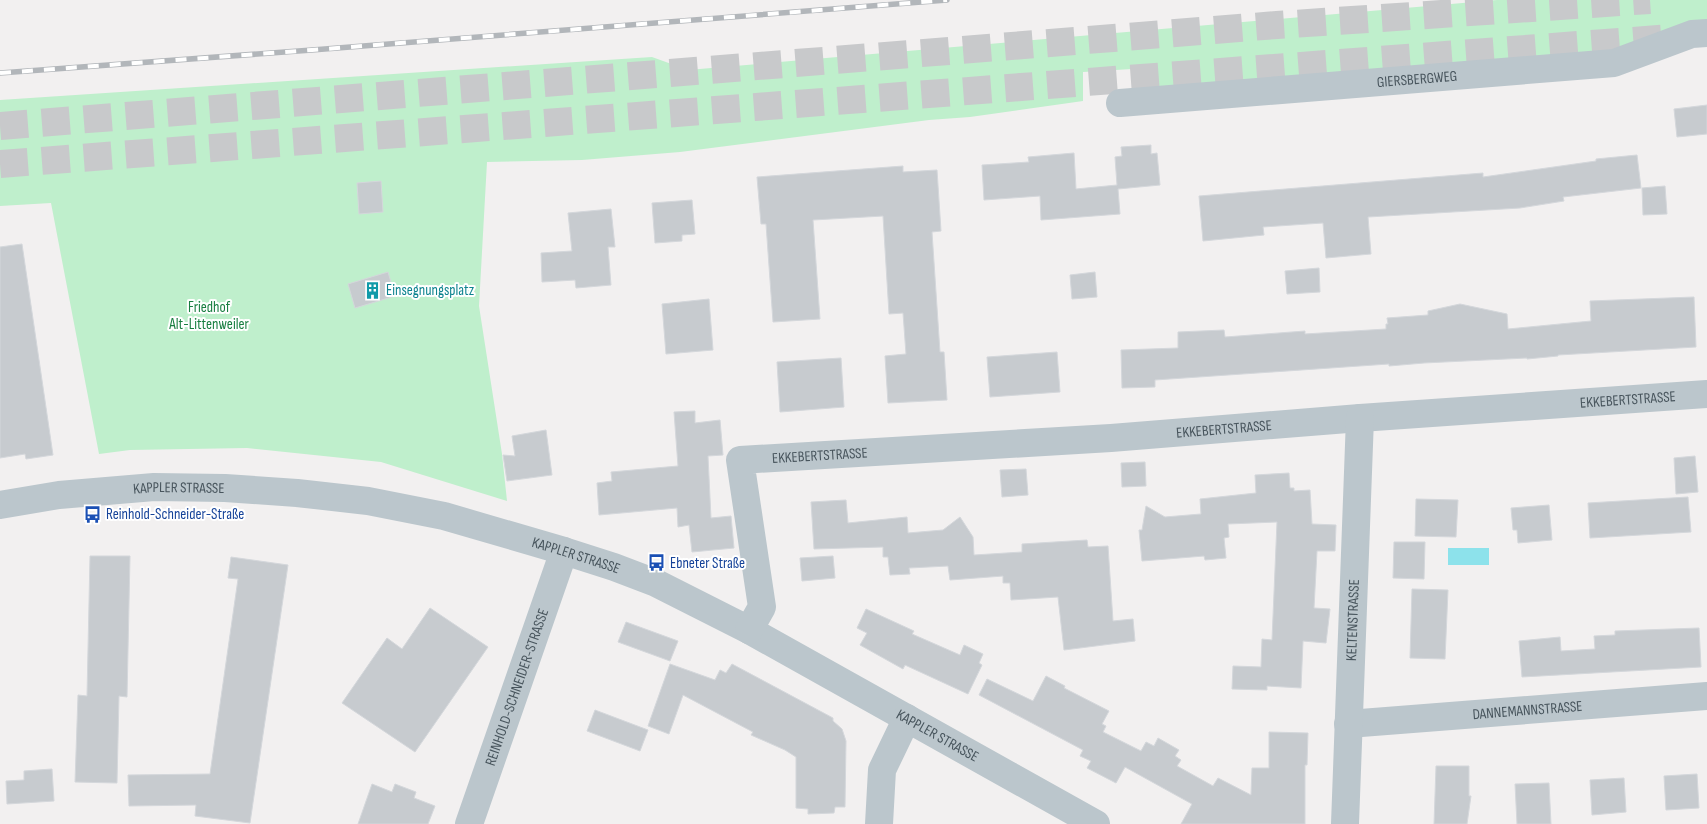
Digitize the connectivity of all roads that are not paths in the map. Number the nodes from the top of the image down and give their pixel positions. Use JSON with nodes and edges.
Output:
{"nodes":[{"id":1,"x":1707,"y":33,"type":"edge"},
{"id":2,"x":1120,"y":103,"type":"dead end"},
{"id":3,"x":1707,"y":394,"type":"edge"},
{"id":4,"x":1360,"y":418,"type":"junction"},
{"id":5,"x":0,"y":504,"type":"edge"},
{"id":6,"x":564,"y":551,"type":"junction"},
{"id":7,"x":749,"y":630,"type":"junction"},
{"id":8,"x":1707,"y":696,"type":"edge"},
{"id":9,"x":907,"y":718,"type":"junction"},
{"id":10,"x":1348,"y":724,"type":"junction"},
{"id":11,"x":469,"y":824,"type":"edge"},
{"id":12,"x":879,"y":824,"type":"edge"},
{"id":13,"x":1096,"y":824,"type":"edge"},
{"id":14,"x":1345,"y":824,"type":"edge"}],
"edges":[{"from":1,"to":2,"type":"street","name":"GIERSBERGWEG"},
{"from":3,"to":4,"type":"street","name":"EKKEBERTSTRASSE"},
{"from":4,"to":7,"type":"street","name":"EKKEBERTSTRASSE"},
{"from":4,"to":10,"type":"street","name":"KELTENSTRASSE"},
{"from":5,"to":6,"type":"street","name":"KAPPLER STRASSE"},
{"from":6,"to":7,"type":"street","name":"KAPPLER STRASSE"},
{"from":6,"to":11,"type":"street","name":"REINHOLD-SCHNEIDER-STRASSE"},
{"from":7,"to":9,"type":"street","name":"KAPPLER STRASSE"},
{"from":8,"to":10,"type":"street","name":"DANNEMANNSTRASSE"},
{"from":9,"to":12,"type":"street"},
{"from":9,"to":13,"type":"street","name":"KAPPLER STRASSE"},
{"from":10,"to":14,"type":"street","name":"KELTENSTRASSE"}]}
